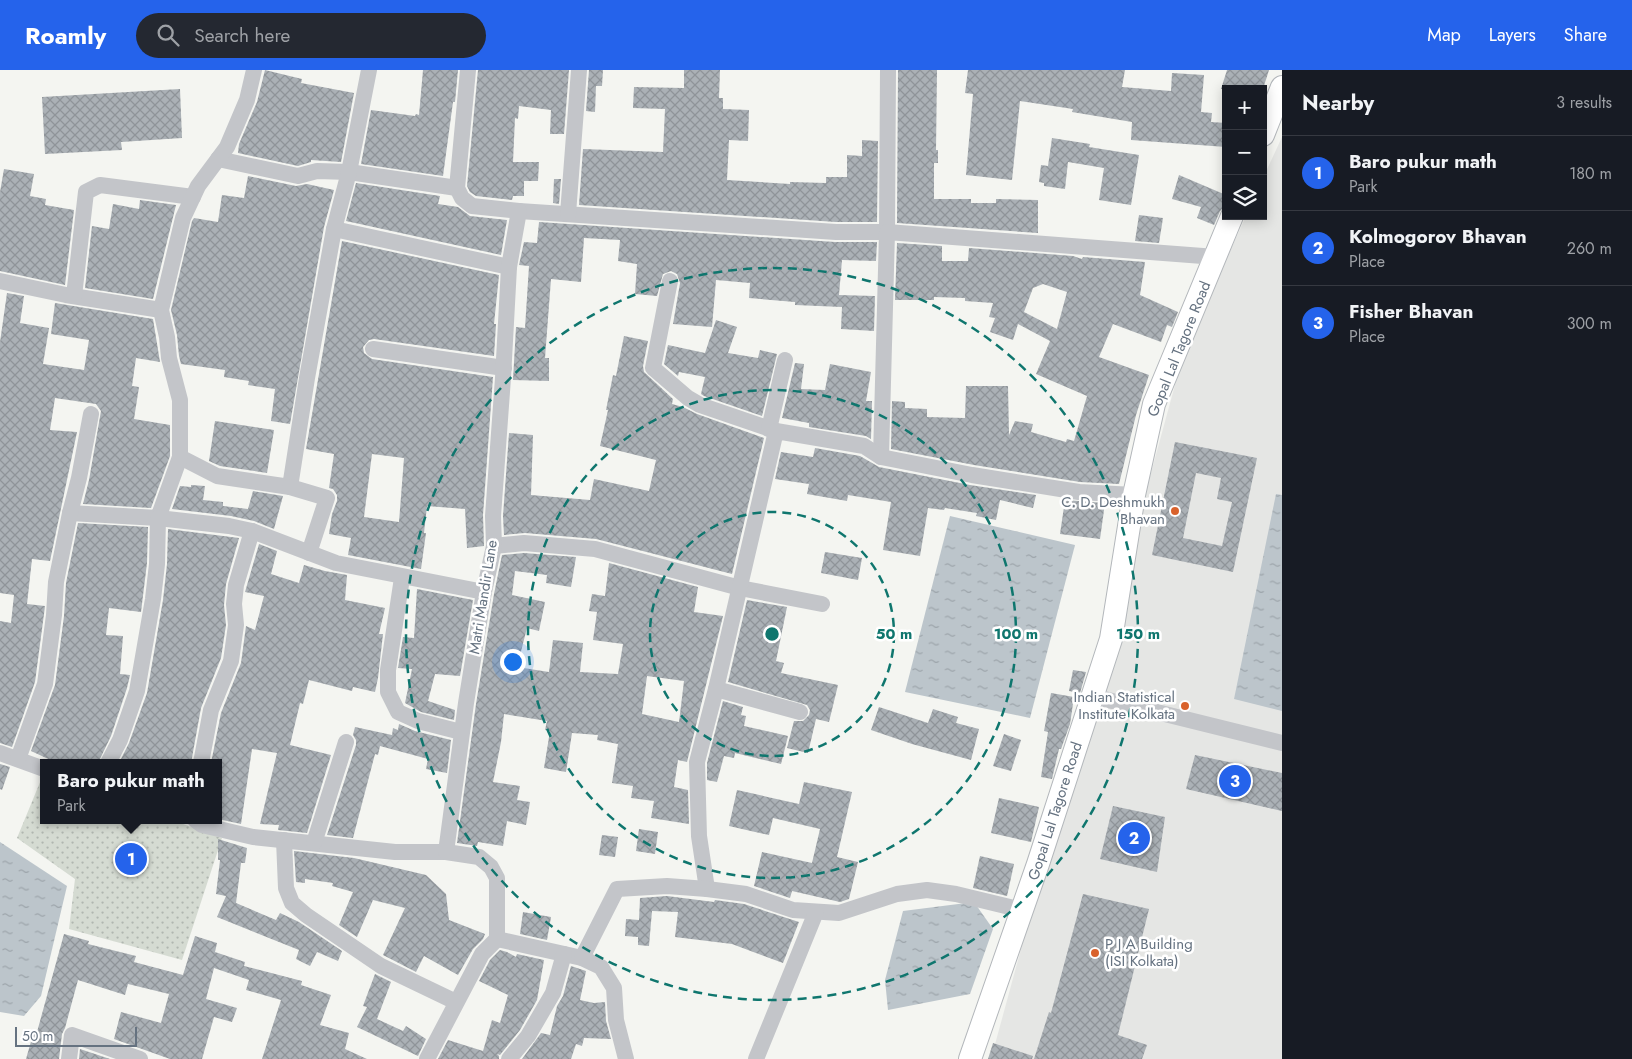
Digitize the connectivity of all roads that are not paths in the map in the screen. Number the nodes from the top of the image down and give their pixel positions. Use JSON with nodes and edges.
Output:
{"nodes":[{"id":1,"x":254,"y":70,"type":"edge"},
{"id":2,"x":369,"y":70,"type":"edge"},
{"id":3,"x":468,"y":70,"type":"edge"},
{"id":4,"x":579,"y":70,"type":"edge"},
{"id":5,"x":888,"y":70,"type":"edge"},
{"id":6,"x":1282,"y":87,"type":"edge"},
{"id":7,"x":1265,"y":130,"type":"edge"},
{"id":8,"x":218,"y":159,"type":"junction"},
{"id":9,"x":349,"y":172,"type":"junction"},
{"id":10,"x":457,"y":188,"type":"junction"},
{"id":11,"x":193,"y":197,"type":"junction"},
{"id":12,"x":519,"y":211,"type":"junction"},
{"id":13,"x":568,"y":214,"type":"junction"},
{"id":14,"x":1230,"y":220,"type":"edge"},
{"id":15,"x":334,"y":229,"type":"junction"},
{"id":16,"x":887,"y":232,"type":"junction"},
{"id":17,"x":1216,"y":256,"type":"junction"},
{"id":18,"x":509,"y":267,"type":"junction"},
{"id":19,"x":0,"y":281,"type":"edge"},
{"id":20,"x":670,"y":281,"type":"dead end"},
{"id":21,"x":74,"y":296,"type":"junction"},
{"id":22,"x":161,"y":310,"type":"junction"},
{"id":23,"x":373,"y":349,"type":"dead end"},
{"id":24,"x":785,"y":360,"type":"dead end"},
{"id":25,"x":504,"y":368,"type":"junction"},
{"id":26,"x":91,"y":414,"type":"dead end"},
{"id":27,"x":773,"y":430,"type":"junction"},
{"id":28,"x":180,"y":457,"type":"junction"},
{"id":29,"x":881,"y":457,"type":"junction"},
{"id":30,"x":290,"y":487,"type":"junction"},
{"id":31,"x":1134,"y":495,"type":"junction"},
{"id":32,"x":70,"y":513,"type":"junction"},
{"id":33,"x":158,"y":518,"type":"junction"},
{"id":34,"x":252,"y":531,"type":"junction"},
{"id":35,"x":494,"y":546,"type":"junction"},
{"id":36,"x":309,"y":553,"type":"junction"},
{"id":37,"x":402,"y":578,"type":"junction"},
{"id":38,"x":740,"y":588,"type":"junction"},
{"id":39,"x":484,"y":592,"type":"junction"},
{"id":40,"x":822,"y":604,"type":"dead end"},
{"id":41,"x":716,"y":689,"type":"junction"},
{"id":42,"x":1092,"y":696,"type":"junction"},
{"id":43,"x":800,"y":712,"type":"dead end"},
{"id":44,"x":461,"y":732,"type":"junction"},
{"id":45,"x":346,"y":742,"type":"dead end"},
{"id":46,"x":1282,"y":743,"type":"edge"},
{"id":47,"x":0,"y":752,"type":"edge"},
{"id":48,"x":18,"y":759,"type":"junction"},
{"id":49,"x":110,"y":759,"type":"edge"},
{"id":50,"x":202,"y":759,"type":"edge"},
{"id":51,"x":40,"y":767,"type":"edge"},
{"id":52,"x":201,"y":824,"type":"edge"},
{"id":53,"x":284,"y":840,"type":"junction"},
{"id":54,"x":314,"y":843,"type":"junction"},
{"id":55,"x":446,"y":852,"type":"junction"},
{"id":56,"x":707,"y":889,"type":"junction"},
{"id":57,"x":1022,"y":910,"type":"junction"},
{"id":58,"x":816,"y":912,"type":"junction"},
{"id":59,"x":496,"y":939,"type":"junction"},
{"id":60,"x":564,"y":954,"type":"junction"},
{"id":61,"x":582,"y":958,"type":"junction"},
{"id":62,"x":456,"y":1002,"type":"junction"},
{"id":63,"x":69,"y":1059,"type":"edge"},
{"id":64,"x":140,"y":1059,"type":"edge"},
{"id":65,"x":427,"y":1059,"type":"edge"},
{"id":66,"x":509,"y":1059,"type":"edge"},
{"id":67,"x":626,"y":1059,"type":"edge"},
{"id":68,"x":756,"y":1059,"type":"edge"},
{"id":69,"x":970,"y":1059,"type":"edge"}],
"edges":[{"from":1,"to":8,"type":"street"},
{"from":2,"to":9,"type":"street"},
{"from":3,"to":10,"type":"street"},
{"from":4,"to":13,"type":"street"},
{"from":5,"to":16,"type":"street"},
{"from":6,"to":7,"type":"street"},
{"from":8,"to":9,"type":"street"},
{"from":8,"to":11,"type":"street"},
{"from":9,"to":10,"type":"street"},
{"from":9,"to":15,"type":"street"},
{"from":10,"to":12,"type":"street"},
{"from":11,"to":21,"type":"street"},
{"from":11,"to":22,"type":"street"},
{"from":12,"to":13,"type":"street"},
{"from":12,"to":18,"type":"street","name":"Matri Mandir Lane"},
{"from":13,"to":16,"type":"street"},
{"from":14,"to":17,"type":"street","name":"Gopal Lal Tagore Road"},
{"from":15,"to":18,"type":"street"},
{"from":15,"to":30,"type":"street"},
{"from":16,"to":17,"type":"street"},
{"from":16,"to":29,"type":"street"},
{"from":17,"to":31,"type":"street","name":"Gopal Lal Tagore Road"},
{"from":18,"to":25,"type":"street","name":"Matri Mandir Lane"},
{"from":19,"to":21,"type":"street"},
{"from":20,"to":27,"type":"street"},
{"from":21,"to":22,"type":"street"},
{"from":22,"to":28,"type":"street"},
{"from":23,"to":25,"type":"street"},
{"from":24,"to":27,"type":"street"},
{"from":25,"to":35,"type":"street","name":"Matri Mandir Lane"},
{"from":26,"to":32,"type":"street"},
{"from":27,"to":29,"type":"street"},
{"from":27,"to":38,"type":"street"},
{"from":28,"to":30,"type":"street"},
{"from":28,"to":33,"type":"street"},
{"from":29,"to":31,"type":"street"},
{"from":30,"to":36,"type":"street"},
{"from":31,"to":42,"type":"street","name":"Gopal Lal Tagore Road"},
{"from":32,"to":33,"type":"street"},
{"from":32,"to":48,"type":"street"},
{"from":33,"to":34,"type":"street"},
{"from":33,"to":49,"type":"street"},
{"from":34,"to":36,"type":"street"},
{"from":34,"to":50,"type":"street"},
{"from":35,"to":38,"type":"street"},
{"from":35,"to":39,"type":"street","name":"Matri Mandir Lane"},
{"from":36,"to":37,"type":"street"},
{"from":37,"to":39,"type":"street"},
{"from":37,"to":44,"type":"street"},
{"from":38,"to":40,"type":"street"},
{"from":38,"to":41,"type":"street"},
{"from":39,"to":44,"type":"street","name":"Matri Mandir Lane"},
{"from":41,"to":43,"type":"street"},
{"from":41,"to":56,"type":"street"},
{"from":42,"to":46,"type":"street"},
{"from":42,"to":57,"type":"street","name":"Gopal Lal Tagore Road"},
{"from":44,"to":55,"type":"street","name":"Matri Mandir Lane"},
{"from":45,"to":54,"type":"street"},
{"from":47,"to":48,"type":"street"},
{"from":48,"to":51,"type":"street"},
{"from":52,"to":53,"type":"street"},
{"from":53,"to":54,"type":"street"},
{"from":53,"to":62,"type":"street"},
{"from":54,"to":55,"type":"street"},
{"from":55,"to":59,"type":"street"},
{"from":56,"to":58,"type":"street"},
{"from":56,"to":61,"type":"street"},
{"from":57,"to":58,"type":"street"},
{"from":57,"to":69,"type":"street","name":"Gopal Lal Tagore Road"},
{"from":58,"to":68,"type":"street"},
{"from":59,"to":60,"type":"street"},
{"from":59,"to":62,"type":"street"},
{"from":60,"to":61,"type":"street"},
{"from":60,"to":66,"type":"street"},
{"from":61,"to":67,"type":"street"},
{"from":62,"to":65,"type":"street"},
{"from":63,"to":64,"type":"street"}]}
